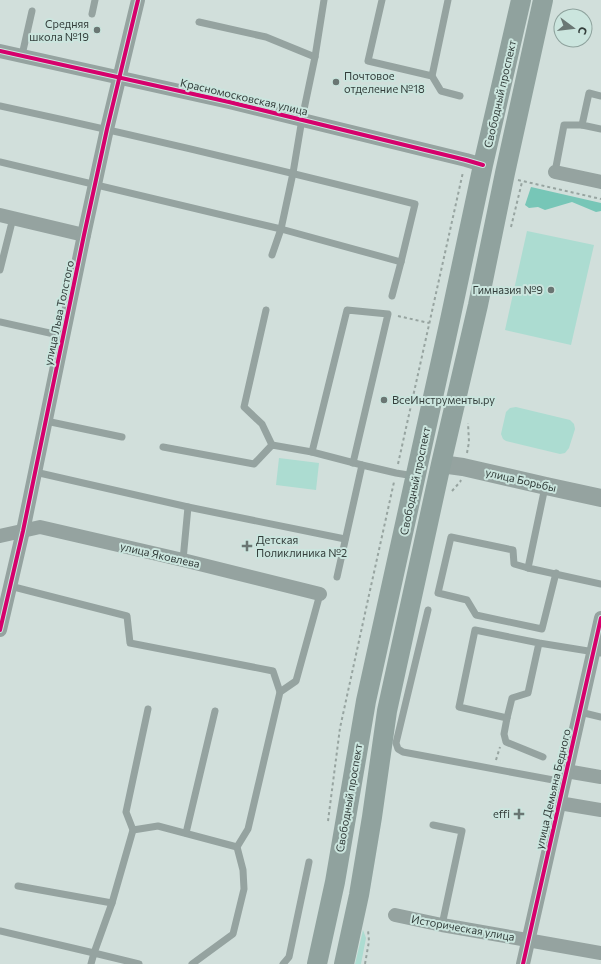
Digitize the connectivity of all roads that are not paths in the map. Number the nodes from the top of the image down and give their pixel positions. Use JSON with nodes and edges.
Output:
{"nodes":[{"id":1,"x":95,"y":0,"type":"edge"},
{"id":2,"x":138,"y":0,"type":"edge"},
{"id":3,"x":324,"y":0,"type":"edge"},
{"id":4,"x":382,"y":0,"type":"edge"},
{"id":5,"x":448,"y":0,"type":"edge"},
{"id":6,"x":521,"y":0,"type":"edge"},
{"id":7,"x":543,"y":0,"type":"edge"},
{"id":8,"x":32,"y":11,"type":"dead end"},
{"id":9,"x":92,"y":14,"type":"dead end"},
{"id":10,"x":199,"y":22,"type":"dead end"},
{"id":11,"x":0,"y":51,"type":"edge"},
{"id":12,"x":22,"y":56,"type":"junction"},
{"id":13,"x":316,"y":57,"type":"junction"},
{"id":14,"x":432,"y":76,"type":"junction"},
{"id":15,"x":120,"y":77,"type":"junction"},
{"id":16,"x":460,"y":96,"type":"dead end"},
{"id":17,"x":601,"y":96,"type":"edge"},
{"id":18,"x":0,"y":106,"type":"edge"},
{"id":19,"x":302,"y":119,"type":"junction"},
{"id":20,"x":582,"y":125,"type":"junction"},
{"id":21,"x":107,"y":129,"type":"junction"},
{"id":22,"x":601,"y":129,"type":"edge"},
{"id":23,"x":0,"y":162,"type":"edge"},
{"id":24,"x":483,"y":165,"type":"junction"},
{"id":25,"x":555,"y":172,"type":"joint"},
{"id":26,"x":293,"y":173,"type":"junction"},
{"id":27,"x":511,"y":176,"type":"junction"},
{"id":28,"x":601,"y":182,"type":"edge"},
{"id":29,"x":95,"y":184,"type":"junction"},
{"id":30,"x":7,"y":216,"type":"edge"},
{"id":31,"x":281,"y":229,"type":"junction"},
{"id":32,"x":84,"y":235,"type":"junction"},
{"id":33,"x":272,"y":255,"type":"dead end"},
{"id":34,"x":401,"y":262,"type":"junction"},
{"id":35,"x":0,"y":270,"type":"edge"},
{"id":36,"x":392,"y":296,"type":"dead end"},
{"id":37,"x":266,"y":310,"type":"dead end"},
{"id":38,"x":0,"y":322,"type":"edge"},
{"id":39,"x":63,"y":336,"type":"junction"},
{"id":40,"x":46,"y":421,"type":"junction"},
{"id":41,"x":122,"y":437,"type":"dead end"},
{"id":42,"x":272,"y":444,"type":"junction"},
{"id":43,"x":164,"y":447,"type":"dead end"},
{"id":44,"x":312,"y":452,"type":"junction"},
{"id":45,"x":353,"y":463,"type":"junction"},
{"id":46,"x":440,"y":464,"type":"junction"},
{"id":47,"x":362,"y":465,"type":"junction"},
{"id":48,"x":35,"y":472,"type":"junction"},
{"id":49,"x":416,"y":476,"type":"junction"},
{"id":50,"x":546,"y":486,"type":"junction"},
{"id":51,"x":601,"y":498,"type":"edge"},
{"id":52,"x":188,"y":506,"type":"junction"},
{"id":53,"x":23,"y":531,"type":"junction"},
{"id":54,"x":0,"y":536,"type":"edge"},
{"id":55,"x":345,"y":539,"type":"junction"},
{"id":56,"x":183,"y":560,"type":"junction"},
{"id":57,"x":528,"y":568,"type":"junction"},
{"id":58,"x":556,"y":573,"type":"junction"},
{"id":59,"x":336,"y":577,"type":"dead end"},
{"id":60,"x":601,"y":584,"type":"edge"},
{"id":61,"x":10,"y":586,"type":"junction"},
{"id":62,"x":320,"y":594,"type":"joint"},
{"id":63,"x":428,"y":610,"type":"dead end"},
{"id":64,"x":601,"y":618,"type":"edge"},
{"id":65,"x":0,"y":630,"type":"edge"},
{"id":66,"x":539,"y":643,"type":"junction"},
{"id":67,"x":597,"y":653,"type":"edge"},
{"id":68,"x":280,"y":692,"type":"junction"},
{"id":69,"x":148,"y":709,"type":"dead end"},
{"id":70,"x":215,"y":711,"type":"dead end"},
{"id":71,"x":580,"y":712,"type":"junction"},
{"id":72,"x":601,"y":716,"type":"edge"},
{"id":73,"x":507,"y":718,"type":"junction"},
{"id":74,"x":543,"y":757,"type":"dead end"},
{"id":75,"x":565,"y":776,"type":"junction"},
{"id":76,"x":601,"y":777,"type":"edge"},
{"id":77,"x":559,"y":803,"type":"junction"},
{"id":78,"x":601,"y":810,"type":"edge"},
{"id":79,"x":433,"y":825,"type":"dead end"},
{"id":80,"x":132,"y":830,"type":"junction"},
{"id":81,"x":186,"y":833,"type":"junction"},
{"id":82,"x":237,"y":847,"type":"junction"},
{"id":83,"x":309,"y":862,"type":"dead end"},
{"id":84,"x":18,"y":886,"type":"dead end"},
{"id":85,"x":112,"y":903,"type":"junction"},
{"id":86,"x":395,"y":915,"type":"dead end"},
{"id":87,"x":442,"y":925,"type":"junction"},
{"id":88,"x":0,"y":931,"type":"edge"},
{"id":89,"x":528,"y":939,"type":"junction"},
{"id":90,"x":94,"y":953,"type":"junction"},
{"id":91,"x":601,"y":953,"type":"edge"},
{"id":92,"x":90,"y":964,"type":"edge"},
{"id":93,"x":139,"y":964,"type":"edge"},
{"id":94,"x":192,"y":964,"type":"edge"},
{"id":95,"x":283,"y":964,"type":"edge"},
{"id":96,"x":317,"y":964,"type":"edge"},
{"id":97,"x":344,"y":964,"type":"edge"},
{"id":98,"x":522,"y":964,"type":"edge"}],
"edges":[{"from":1,"to":9,"type":"lane"},
{"from":2,"to":15,"type":"street","name":"улица Льва Толстого"},
{"from":3,"to":13,"type":"lane"},
{"from":4,"to":14,"type":"lane"},
{"from":5,"to":14,"type":"lane"},
{"from":6,"to":24,"type":"main road","name":"Свободный проспект"},
{"from":7,"to":27,"type":"main road","name":"Свободный проспект"},
{"from":8,"to":12,"type":"lane"},
{"from":10,"to":13,"type":"lane"},
{"from":11,"to":12,"type":"street","name":"Красномосковская улица"},
{"from":12,"to":15,"type":"street","name":"Красномосковская улица"},
{"from":13,"to":19,"type":"lane"},
{"from":14,"to":16,"type":"lane"},
{"from":15,"to":19,"type":"street","name":"Красномосковская улица"},
{"from":15,"to":21,"type":"street","name":"улица Льва Толстого"},
{"from":17,"to":20,"type":"lane"},
{"from":18,"to":21,"type":"lane"},
{"from":19,"to":24,"type":"street","name":"Красномосковская улица"},
{"from":19,"to":26,"type":"lane"},
{"from":20,"to":22,"type":"lane"},
{"from":20,"to":25,"type":"lane"},
{"from":21,"to":26,"type":"lane"},
{"from":21,"to":29,"type":"street","name":"улица Льва Толстого"},
{"from":23,"to":29,"type":"lane"},
{"from":24,"to":27,"type":"main road"},
{"from":24,"to":49,"type":"main road","name":"Свободный проспект"},
{"from":25,"to":28,"type":"street"},
{"from":26,"to":31,"type":"lane"},
{"from":26,"to":34,"type":"lane"},
{"from":27,"to":46,"type":"main road","name":"Свободный проспект"},
{"from":29,"to":31,"type":"lane"},
{"from":29,"to":32,"type":"street","name":"улица Льва Толстого"},
{"from":30,"to":32,"type":"street"},
{"from":30,"to":35,"type":"lane"},
{"from":31,"to":33,"type":"lane"},
{"from":31,"to":34,"type":"lane"},
{"from":32,"to":39,"type":"street","name":"улица Льва Толстого"},
{"from":34,"to":36,"type":"lane"},
{"from":37,"to":42,"type":"lane"},
{"from":38,"to":39,"type":"lane"},
{"from":39,"to":40,"type":"street","name":"улица Льва Толстого"},
{"from":40,"to":41,"type":"lane"},
{"from":40,"to":48,"type":"street","name":"улица Льва Толстого"},
{"from":42,"to":43,"type":"lane"},
{"from":42,"to":44,"type":"lane"},
{"from":44,"to":45,"type":"lane"},
{"from":44,"to":45,"type":"lane"},
{"from":45,"to":47,"type":"lane"},
{"from":46,"to":50,"type":"street","name":"улица Борьбы"},
{"from":46,"to":97,"type":"main road","name":"Свободный проспект"},
{"from":47,"to":49,"type":"lane"},
{"from":47,"to":55,"type":"lane"},
{"from":48,"to":52,"type":"lane"},
{"from":48,"to":53,"type":"street","name":"улица Льва Толстого"},
{"from":49,"to":96,"type":"main road","name":"Свободный проспект"},
{"from":50,"to":51,"type":"street","name":"улица Борьбы"},
{"from":50,"to":57,"type":"lane"},
{"from":52,"to":55,"type":"lane"},
{"from":52,"to":56,"type":"lane"},
{"from":53,"to":54,"type":"street","name":"улица Яковлева"},
{"from":53,"to":56,"type":"street","name":"улица Яковлева"},
{"from":53,"to":61,"type":"street","name":"улица Льва Толстого"},
{"from":55,"to":59,"type":"lane"},
{"from":56,"to":62,"type":"street","name":"улица Яковлева"},
{"from":57,"to":58,"type":"lane"},
{"from":57,"to":58,"type":"lane"},
{"from":58,"to":60,"type":"lane"},
{"from":61,"to":65,"type":"street","name":"улица Льва Толстого"},
{"from":61,"to":68,"type":"lane"},
{"from":62,"to":68,"type":"lane"},
{"from":63,"to":75,"type":"lane"},
{"from":64,"to":67,"type":"street","name":"улица Демьяна Бедного"},
{"from":66,"to":67,"type":"lane"},
{"from":66,"to":73,"type":"lane"},
{"from":66,"to":73,"type":"lane"},
{"from":67,"to":71,"type":"street","name":"улица Демьяна Бедного"},
{"from":68,"to":82,"type":"lane"},
{"from":69,"to":80,"type":"lane"},
{"from":70,"to":81,"type":"lane"},
{"from":71,"to":72,"type":"lane"},
{"from":71,"to":75,"type":"street","name":"улица Демьяна Бедного"},
{"from":73,"to":74,"type":"lane"},
{"from":75,"to":76,"type":"street"},
{"from":75,"to":77,"type":"street","name":"улица Демьяна Бедного"},
{"from":77,"to":78,"type":"street"},
{"from":77,"to":89,"type":"street","name":"улица Демьяна Бедного"},
{"from":79,"to":87,"type":"lane"},
{"from":80,"to":81,"type":"lane"},
{"from":80,"to":85,"type":"lane"},
{"from":81,"to":82,"type":"lane"},
{"from":82,"to":94,"type":"lane"},
{"from":83,"to":95,"type":"lane"},
{"from":84,"to":85,"type":"lane"},
{"from":85,"to":90,"type":"lane"},
{"from":86,"to":87,"type":"street","name":"Историческая улица"},
{"from":87,"to":89,"type":"street","name":"Историческая улица"},
{"from":88,"to":90,"type":"lane"},
{"from":89,"to":91,"type":"street","name":"Историческая улица"},
{"from":89,"to":98,"type":"street","name":"улица Демьяна Бедного"},
{"from":90,"to":92,"type":"lane"},
{"from":90,"to":93,"type":"lane"}]}
